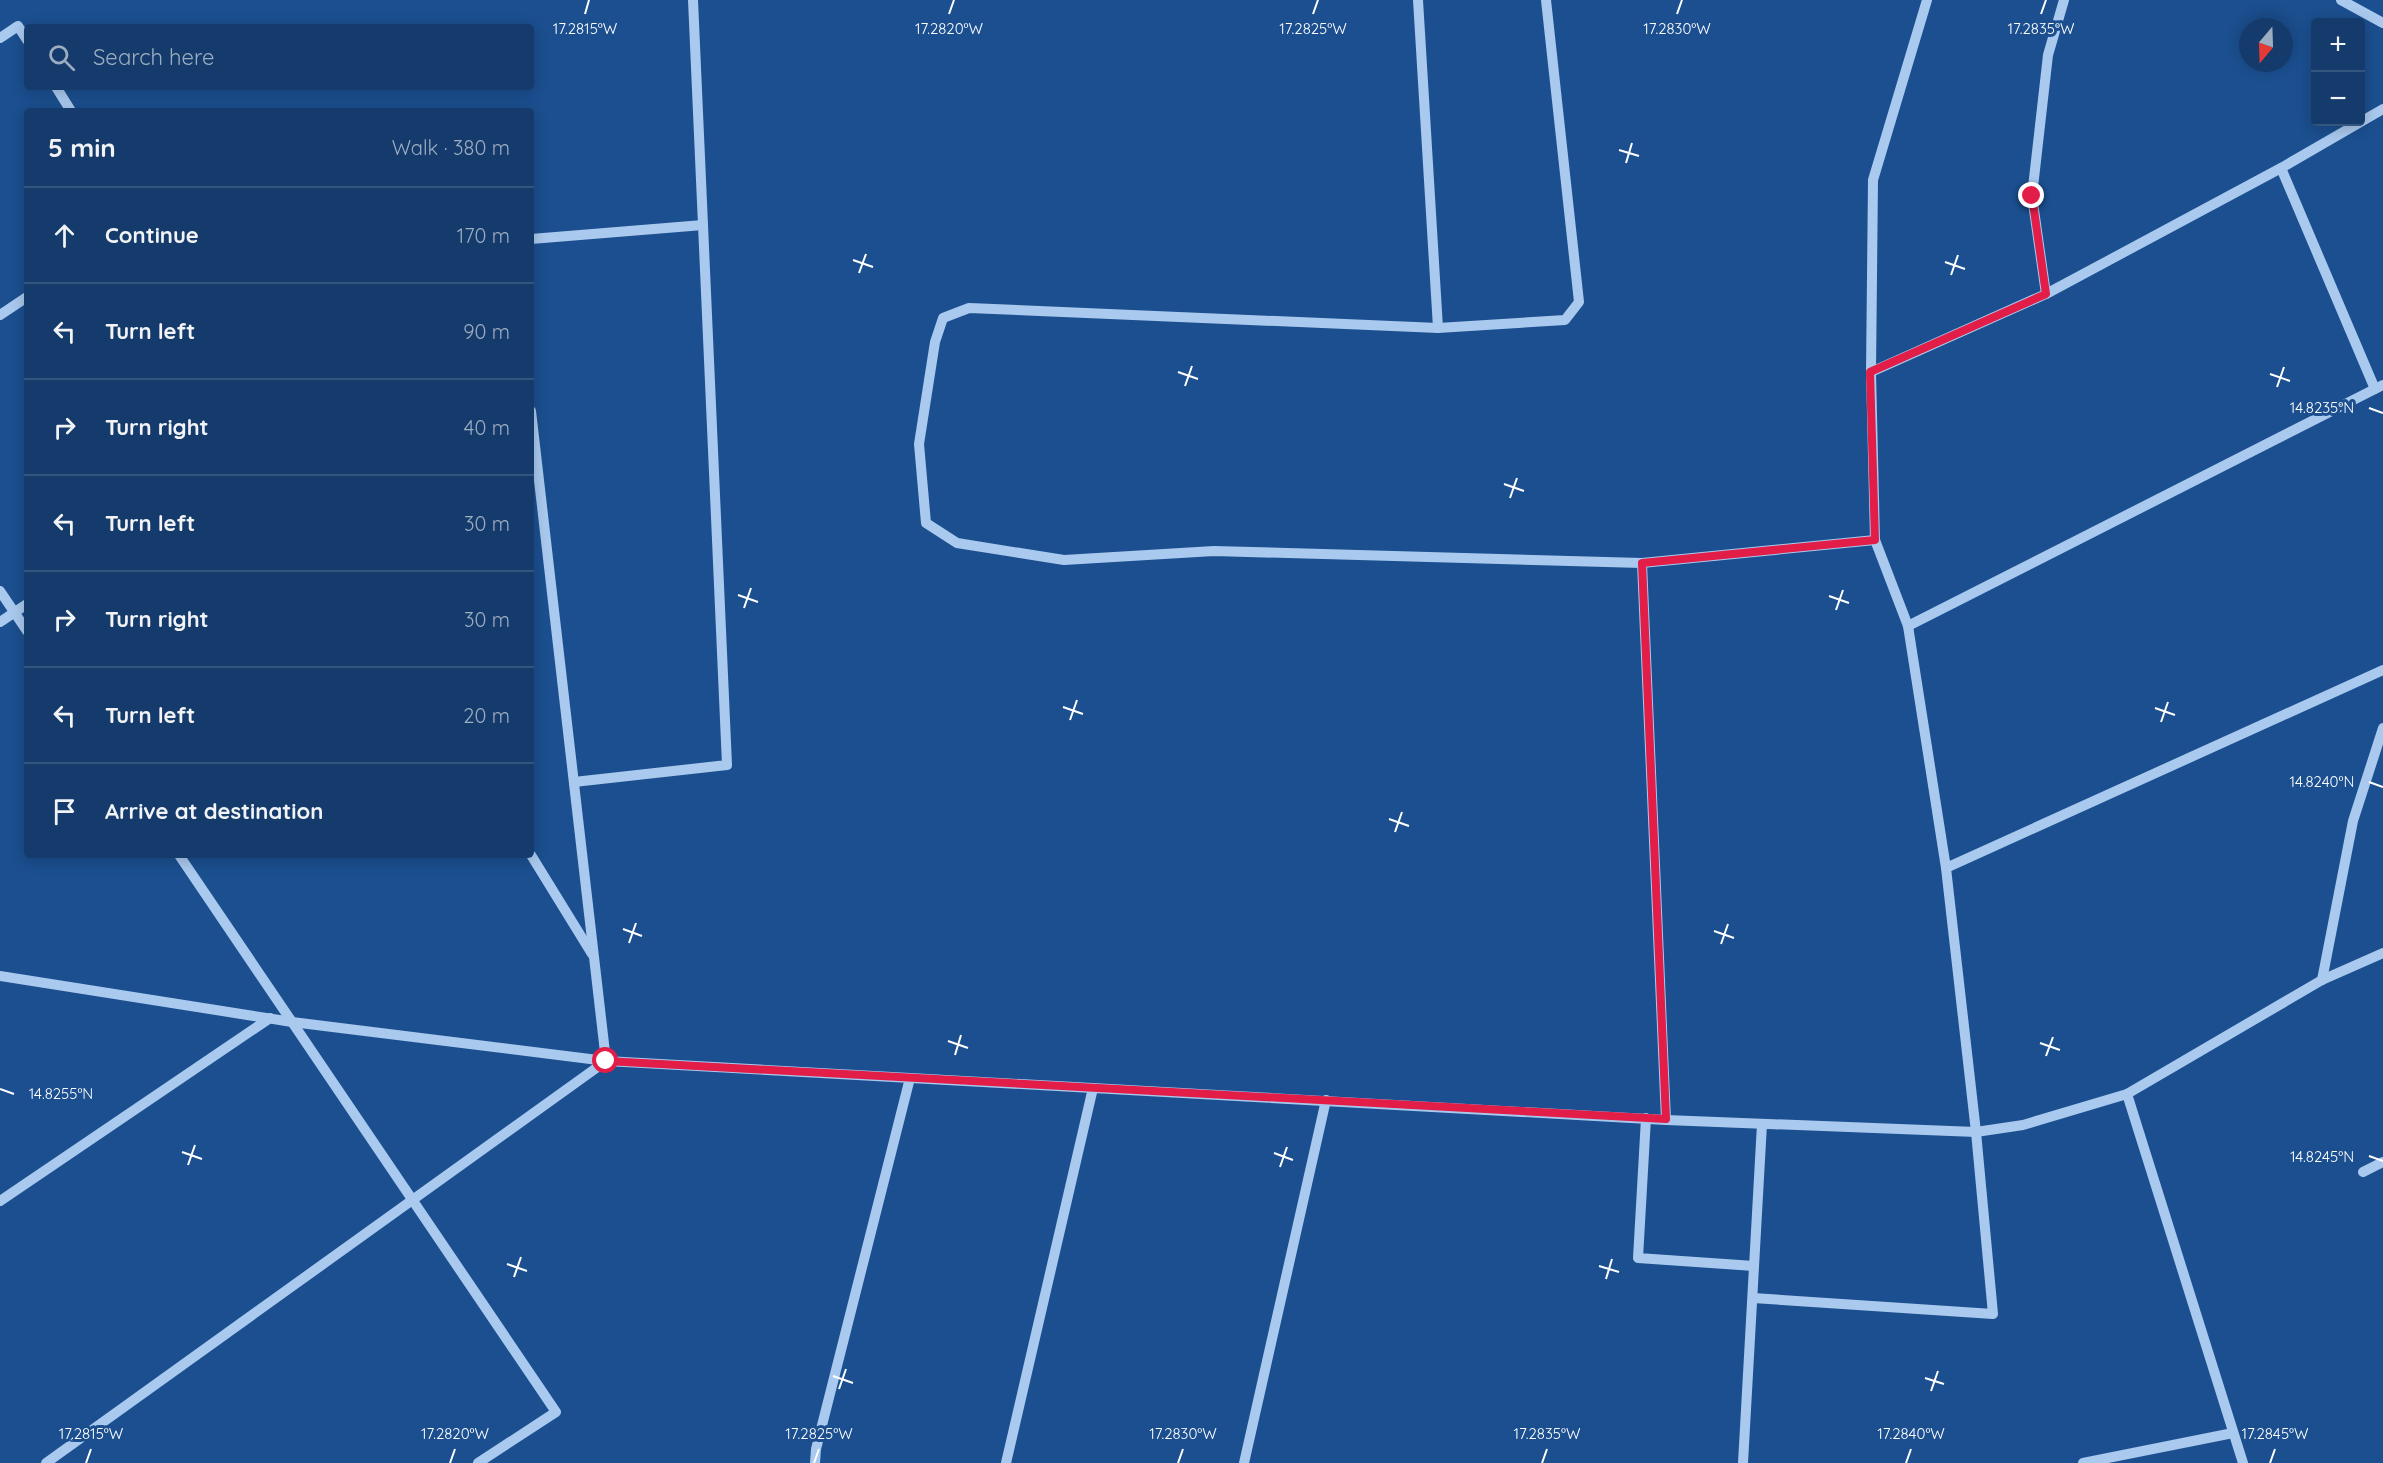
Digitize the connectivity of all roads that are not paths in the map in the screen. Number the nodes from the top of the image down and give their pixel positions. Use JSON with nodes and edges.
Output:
{"nodes":[{"id":1,"x":693,"y":0,"type":"edge"},
{"id":2,"x":1419,"y":0,"type":"edge"},
{"id":3,"x":1546,"y":0,"type":"edge"},
{"id":4,"x":1927,"y":0,"type":"edge"},
{"id":5,"x":2064,"y":0,"type":"edge"},
{"id":6,"x":2342,"y":0,"type":"edge"},
{"id":7,"x":2383,"y":23,"type":"edge"},
{"id":8,"x":24,"y":35,"type":"edge"},
{"id":9,"x":0,"y":38,"type":"edge"},
{"id":10,"x":58,"y":90,"type":"edge"},
{"id":11,"x":69,"y":108,"type":"edge"},
{"id":12,"x":2383,"y":109,"type":"edge"},
{"id":13,"x":2282,"y":168,"type":"junction"},
{"id":14,"x":703,"y":225,"type":"junction"},
{"id":15,"x":534,"y":239,"type":"edge"},
{"id":16,"x":2046,"y":294,"type":"junction"},
{"id":17,"x":24,"y":299,"type":"edge"},
{"id":18,"x":0,"y":315,"type":"edge"},
{"id":19,"x":1438,"y":328,"type":"junction"},
{"id":20,"x":1870,"y":372,"type":"junction"},
{"id":21,"x":2379,"y":387,"type":"edge"},
{"id":22,"x":534,"y":437,"type":"edge"},
{"id":23,"x":1875,"y":540,"type":"junction"},
{"id":24,"x":1642,"y":563,"type":"junction"},
{"id":25,"x":0,"y":591,"type":"edge"},
{"id":26,"x":24,"y":606,"type":"edge"},
{"id":27,"x":15,"y":612,"type":"junction"},
{"id":28,"x":0,"y":622,"type":"edge"},
{"id":29,"x":24,"y":626,"type":"edge"},
{"id":30,"x":1908,"y":626,"type":"junction"},
{"id":31,"x":2383,"y":670,"type":"edge"},
{"id":32,"x":2383,"y":728,"type":"edge"},
{"id":33,"x":574,"y":782,"type":"junction"},
{"id":34,"x":181,"y":858,"type":"edge"},
{"id":35,"x":533,"y":858,"type":"edge"},
{"id":36,"x":1946,"y":868,"type":"junction"},
{"id":37,"x":2383,"y":953,"type":"edge"},
{"id":38,"x":594,"y":958,"type":"junction"},
{"id":39,"x":0,"y":976,"type":"edge"},
{"id":40,"x":2322,"y":980,"type":"junction"},
{"id":41,"x":270,"y":1018,"type":"junction"},
{"id":42,"x":292,"y":1022,"type":"junction"},
{"id":43,"x":606,"y":1061,"type":"junction"},
{"id":44,"x":910,"y":1078,"type":"junction"},
{"id":45,"x":1093,"y":1088,"type":"junction"},
{"id":46,"x":2127,"y":1094,"type":"junction"},
{"id":47,"x":1326,"y":1101,"type":"junction"},
{"id":48,"x":1646,"y":1118,"type":"junction"},
{"id":49,"x":1666,"y":1119,"type":"junction"},
{"id":50,"x":1762,"y":1124,"type":"junction"},
{"id":51,"x":1977,"y":1132,"type":"junction"},
{"id":52,"x":2383,"y":1161,"type":"edge"},
{"id":53,"x":2363,"y":1172,"type":"dead end"},
{"id":54,"x":412,"y":1200,"type":"junction"},
{"id":55,"x":0,"y":1201,"type":"edge"},
{"id":56,"x":1754,"y":1266,"type":"junction"},
{"id":57,"x":1753,"y":1298,"type":"junction"},
{"id":58,"x":2233,"y":1433,"type":"junction"},
{"id":59,"x":46,"y":1463,"type":"edge"},
{"id":60,"x":478,"y":1463,"type":"edge"},
{"id":61,"x":815,"y":1463,"type":"edge"},
{"id":62,"x":1006,"y":1463,"type":"edge"},
{"id":63,"x":1244,"y":1463,"type":"edge"},
{"id":64,"x":1743,"y":1463,"type":"edge"},
{"id":65,"x":2083,"y":1463,"type":"edge"},
{"id":66,"x":2243,"y":1463,"type":"edge"}],
"edges":[{"from":1,"to":14,"type":"street"},
{"from":2,"to":19,"type":"street"},
{"from":3,"to":19,"type":"street"},
{"from":4,"to":20,"type":"street"},
{"from":5,"to":16,"type":"street"},
{"from":6,"to":7,"type":"street"},
{"from":8,"to":9,"type":"street"},
{"from":10,"to":11,"type":"street"},
{"from":12,"to":13,"type":"street"},
{"from":13,"to":16,"type":"street"},
{"from":13,"to":21,"type":"street"},
{"from":14,"to":15,"type":"street"},
{"from":14,"to":33,"type":"street"},
{"from":16,"to":20,"type":"street"},
{"from":17,"to":18,"type":"street"},
{"from":19,"to":24,"type":"street"},
{"from":20,"to":23,"type":"street"},
{"from":21,"to":30,"type":"street"},
{"from":22,"to":33,"type":"street"},
{"from":23,"to":24,"type":"street"},
{"from":23,"to":30,"type":"street"},
{"from":24,"to":49,"type":"street"},
{"from":25,"to":27,"type":"street"},
{"from":26,"to":27,"type":"street"},
{"from":27,"to":28,"type":"street"},
{"from":27,"to":29,"type":"street"},
{"from":30,"to":36,"type":"street"},
{"from":31,"to":36,"type":"street"},
{"from":32,"to":40,"type":"street"},
{"from":33,"to":38,"type":"street"},
{"from":34,"to":42,"type":"street"},
{"from":35,"to":38,"type":"street"},
{"from":36,"to":51,"type":"street"},
{"from":37,"to":40,"type":"street"},
{"from":38,"to":43,"type":"street"},
{"from":39,"to":41,"type":"street"},
{"from":40,"to":46,"type":"street"},
{"from":41,"to":42,"type":"street"},
{"from":41,"to":55,"type":"street"},
{"from":42,"to":43,"type":"street"},
{"from":42,"to":54,"type":"street"},
{"from":43,"to":44,"type":"street"},
{"from":43,"to":54,"type":"street"},
{"from":44,"to":45,"type":"street"},
{"from":44,"to":61,"type":"street"},
{"from":45,"to":47,"type":"street"},
{"from":45,"to":62,"type":"street"},
{"from":46,"to":51,"type":"street"},
{"from":46,"to":58,"type":"street"},
{"from":47,"to":48,"type":"street"},
{"from":47,"to":63,"type":"street"},
{"from":48,"to":49,"type":"street"},
{"from":48,"to":56,"type":"street"},
{"from":49,"to":50,"type":"street"},
{"from":50,"to":51,"type":"street"},
{"from":50,"to":56,"type":"street"},
{"from":51,"to":57,"type":"street"},
{"from":52,"to":53,"type":"street"},
{"from":54,"to":59,"type":"street"},
{"from":54,"to":60,"type":"street"},
{"from":56,"to":57,"type":"street"},
{"from":57,"to":64,"type":"street"},
{"from":58,"to":65,"type":"street"},
{"from":58,"to":66,"type":"street"}]}
